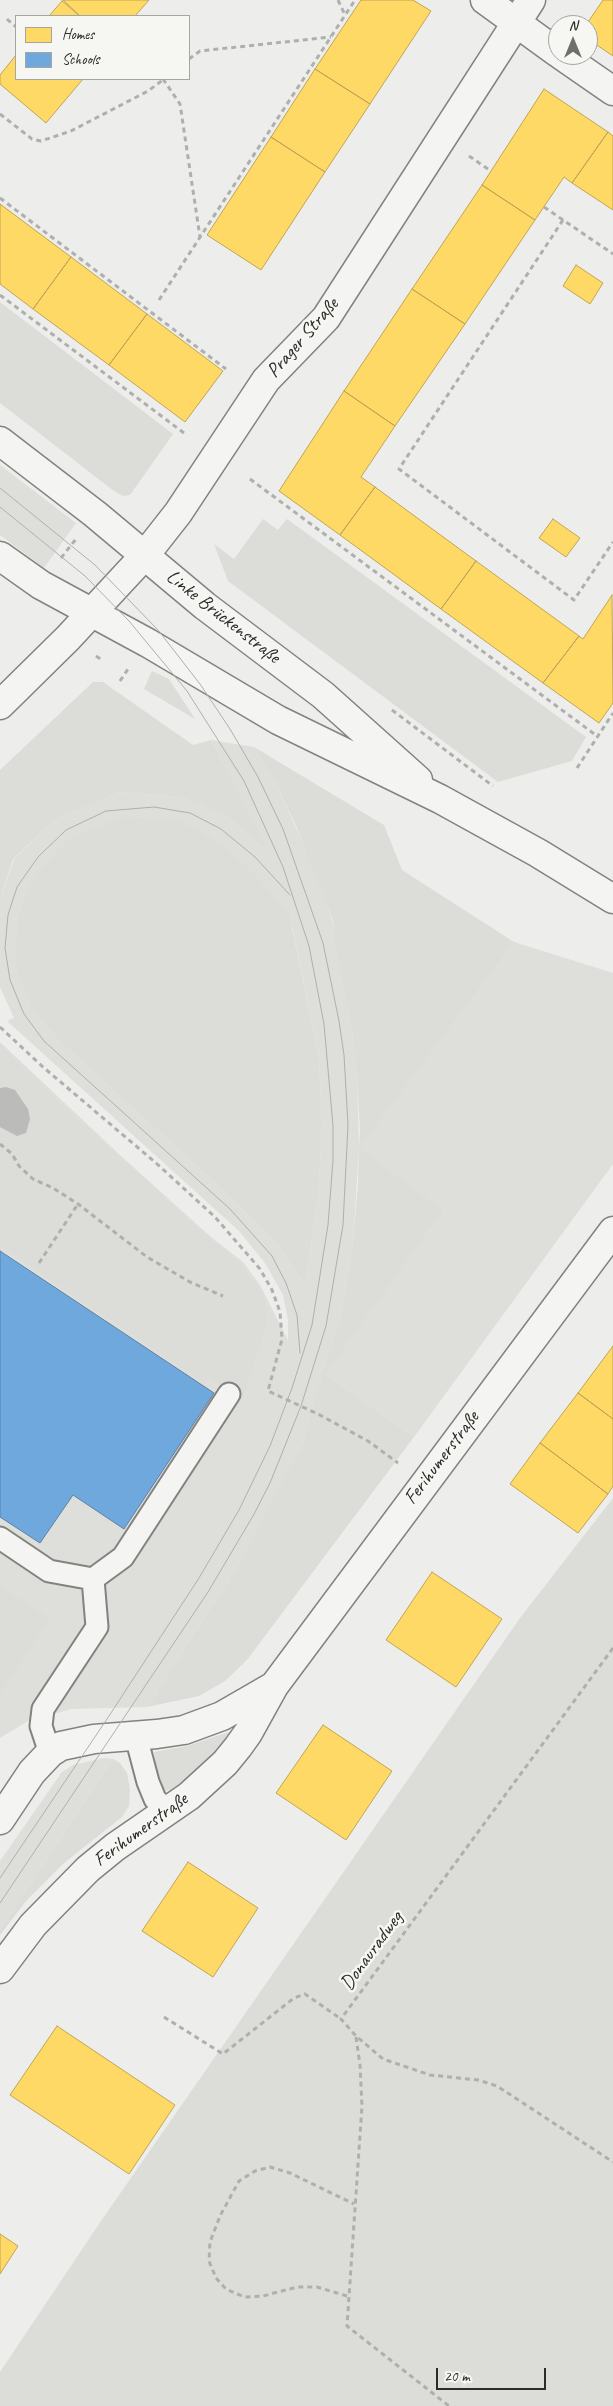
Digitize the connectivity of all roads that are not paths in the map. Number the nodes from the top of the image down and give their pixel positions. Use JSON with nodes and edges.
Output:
{"nodes":[{"id":1,"x":485,"y":0,"type":"edge"},
{"id":2,"x":531,"y":0,"type":"edge"},
{"id":3,"x":516,"y":23,"type":"junction"},
{"id":4,"x":548,"y":46,"type":"edge"},
{"id":5,"x":575,"y":65,"type":"edge"},
{"id":6,"x":613,"y":91,"type":"edge"},
{"id":7,"x":0,"y":441,"type":"edge"},
{"id":8,"x":0,"y":556,"type":"edge"},
{"id":9,"x":145,"y":556,"type":"junction"},
{"id":10,"x":91,"y":614,"type":"junction"},
{"id":11,"x":0,"y":705,"type":"edge"},
{"id":12,"x":440,"y":799,"type":"junction"},
{"id":13,"x":613,"y":899,"type":"edge"},
{"id":14,"x":613,"y":1231,"type":"edge"},
{"id":15,"x":229,"y":1394,"type":"dead end"},
{"id":16,"x":0,"y":1538,"type":"edge"},
{"id":17,"x":93,"y":1580,"type":"junction"},
{"id":18,"x":274,"y":1686,"type":"junction"},
{"id":19,"x":138,"y":1736,"type":"junction"},
{"id":20,"x":50,"y":1754,"type":"junction"},
{"id":21,"x":166,"y":1810,"type":"junction"},
{"id":22,"x":0,"y":1820,"type":"edge"},
{"id":23,"x":0,"y":1969,"type":"edge"}],
"edges":[{"from":1,"to":3,"type":"street"},
{"from":2,"to":3,"type":"street","name":"Prager Straße"},
{"from":3,"to":4,"type":"street"},
{"from":3,"to":9,"type":"street","name":"Prager Straße"},
{"from":5,"to":6,"type":"street"},
{"from":7,"to":9,"type":"street","name":"Linke Brückenstraße"},
{"from":8,"to":10,"type":"street","name":"Linke Brückenstraße"},
{"from":9,"to":10,"type":"street","name":"Prager Straße"},
{"from":9,"to":12,"type":"street","name":"Linke Brückenstraße"},
{"from":10,"to":11,"type":"street","name":"Prager Straße"},
{"from":10,"to":12,"type":"street","name":"Linke Brückenstraße"},
{"from":12,"to":13,"type":"street","name":"Linke Brückenstraße"},
{"from":14,"to":18,"type":"street","name":"Ferihumerstraße"},
{"from":15,"to":17,"type":"lane"},
{"from":16,"to":17,"type":"lane"},
{"from":17,"to":20,"type":"lane"},
{"from":18,"to":19,"type":"street","name":"Ferihumerstraße"},
{"from":18,"to":21,"type":"street","name":"Ferihumerstraße"},
{"from":19,"to":20,"type":"street","name":"Ferihumerstraße"},
{"from":19,"to":21,"type":"lane"},
{"from":20,"to":22,"type":"street","name":"Ferihumerstraße"},
{"from":21,"to":23,"type":"street","name":"Ferihumerstraße"}]}
